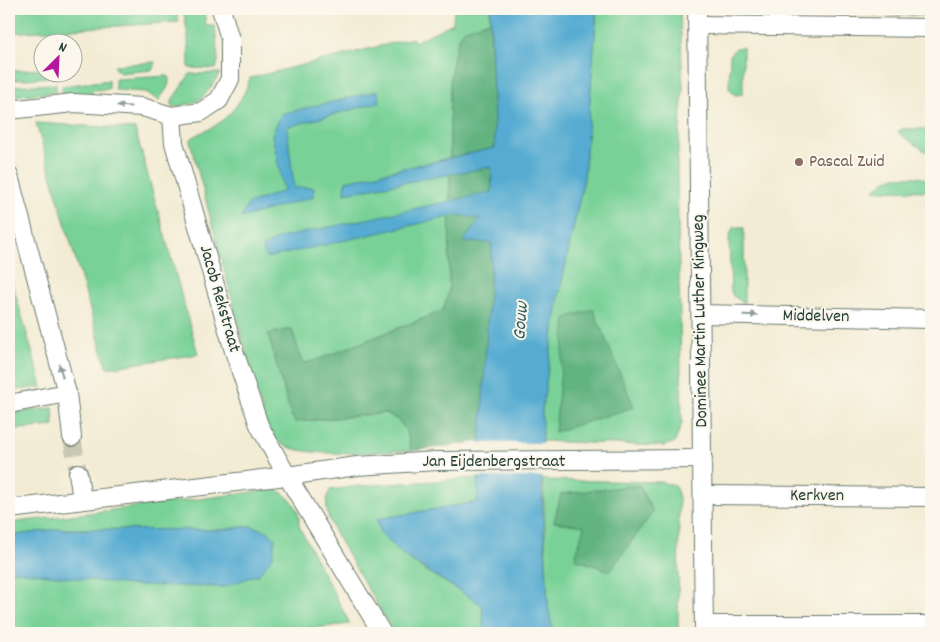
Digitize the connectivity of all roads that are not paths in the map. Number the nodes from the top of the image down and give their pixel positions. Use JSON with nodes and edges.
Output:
{"nodes":[{"id":1,"x":222,"y":9,"type":"edge"},
{"id":2,"x":698,"y":17,"type":"edge"},
{"id":3,"x":931,"y":28,"type":"edge"},
{"id":4,"x":9,"y":110,"type":"edge"},
{"id":5,"x":172,"y":116,"type":"junction"},
{"id":6,"x":9,"y":176,"type":"edge"},
{"id":7,"x":701,"y":314,"type":"junction"},
{"id":8,"x":931,"y":319,"type":"edge"},
{"id":9,"x":67,"y":394,"type":"junction"},
{"id":10,"x":9,"y":404,"type":"edge"},
{"id":11,"x":72,"y":437,"type":"tunnel mouth"},
{"id":12,"x":703,"y":459,"type":"junction"},
{"id":13,"x":78,"y":473,"type":"tunnel mouth"},
{"id":14,"x":287,"y":476,"type":"junction"},
{"id":15,"x":703,"y":495,"type":"junction"},
{"id":16,"x":931,"y":497,"type":"edge"},
{"id":17,"x":82,"y":499,"type":"junction"},
{"id":18,"x":9,"y":509,"type":"edge"},
{"id":19,"x":931,"y":626,"type":"edge"},
{"id":20,"x":704,"y":629,"type":"edge"},
{"id":21,"x":375,"y":632,"type":"edge"}],
"edges":[{"from":1,"to":5,"type":"street"},
{"from":2,"to":3,"type":"street"},
{"from":2,"to":7,"type":"street","name":"Dominee Martin Luther Kingweg"},
{"from":5,"to":4,"type":"street","one_way":true},
{"from":5,"to":14,"type":"street","name":"Jacob Rekstraat"},
{"from":9,"to":6,"type":"street","one_way":true},
{"from":7,"to":8,"type":"street","name":"Middelven","one_way":true},
{"from":7,"to":12,"type":"street","name":"Dominee Martin Luther Kingweg"},
{"from":9,"to":10,"type":"street"},
{"from":9,"to":11,"type":"street"},
{"from":12,"to":14,"type":"street","name":"Jan Eijdenbergstraat"},
{"from":12,"to":15,"type":"street","name":"Dominee Martin Luther Kingweg"},
{"from":13,"to":17,"type":"street"},
{"from":14,"to":17,"type":"street","name":"Jan Eijdenbergstraat"},
{"from":14,"to":21,"type":"street"},
{"from":15,"to":16,"type":"street","name":"Kerkven"},
{"from":15,"to":20,"type":"street","name":"Dominee Martin Luther Kingweg"},
{"from":17,"to":18,"type":"street","name":"Jan Eijdenbergstraat"},
{"from":19,"to":20,"type":"street"}]}
